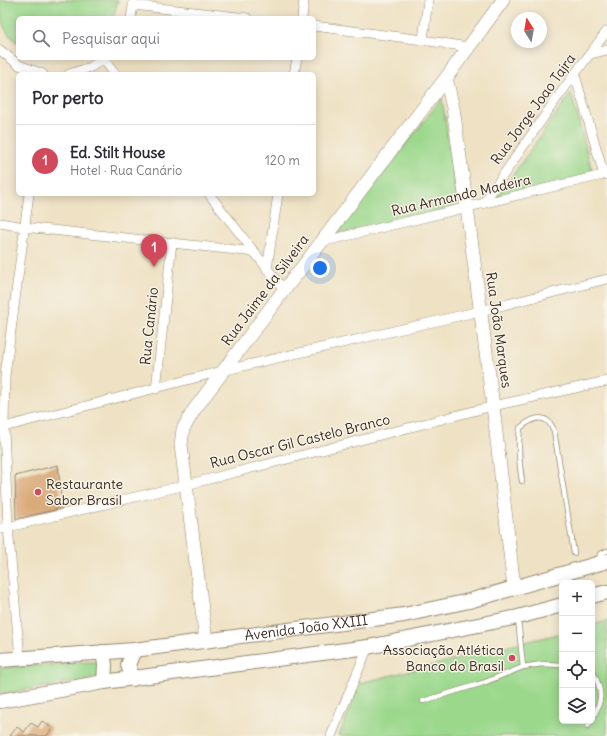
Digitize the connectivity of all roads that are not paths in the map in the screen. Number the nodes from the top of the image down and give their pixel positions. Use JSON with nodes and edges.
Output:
{"nodes":[{"id":1,"x":304,"y":0,"type":"edge"},
{"id":2,"x":428,"y":0,"type":"edge"},
{"id":3,"x":503,"y":0,"type":"edge"},
{"id":4,"x":133,"y":3,"type":"edge"},
{"id":5,"x":131,"y":16,"type":"edge"},
{"id":6,"x":232,"y":16,"type":"edge"},
{"id":7,"x":302,"y":16,"type":"edge"},
{"id":8,"x":316,"y":26,"type":"edge"},
{"id":9,"x":607,"y":31,"type":"edge"},
{"id":10,"x":423,"y":40,"type":"junction"},
{"id":11,"x":468,"y":48,"type":"junction"},
{"id":12,"x":0,"y":50,"type":"edge"},
{"id":13,"x":607,"y":50,"type":"edge"},
{"id":14,"x":591,"y":54,"type":"junction"},
{"id":15,"x":100,"y":60,"type":"edge"},
{"id":16,"x":104,"y":60,"type":"edge"},
{"id":17,"x":296,"y":60,"type":"edge"},
{"id":18,"x":37,"y":72,"type":"edge"},
{"id":19,"x":75,"y":72,"type":"edge"},
{"id":20,"x":114,"y":72,"type":"edge"},
{"id":21,"x":294,"y":72,"type":"edge"},
{"id":22,"x":576,"y":74,"type":"junction"},
{"id":23,"x":446,"y":78,"type":"junction"},
{"id":24,"x":606,"y":175,"type":"edge"},
{"id":25,"x":28,"y":196,"type":"edge"},
{"id":26,"x":211,"y":196,"type":"edge"},
{"id":27,"x":278,"y":196,"type":"edge"},
{"id":28,"x":483,"y":204,"type":"junction"},
{"id":29,"x":467,"y":208,"type":"junction"},
{"id":30,"x":0,"y":223,"type":"edge"},
{"id":31,"x":24,"y":227,"type":"junction"},
{"id":32,"x":172,"y":242,"type":"junction"},
{"id":33,"x":321,"y":242,"type":"junction"},
{"id":34,"x":255,"y":252,"type":"junction"},
{"id":35,"x":267,"y":269,"type":"junction"},
{"id":36,"x":607,"y":279,"type":"edge"},
{"id":37,"x":284,"y":290,"type":"junction"},
{"id":38,"x":480,"y":311,"type":"junction"},
{"id":39,"x":222,"y":371,"type":"junction"},
{"id":40,"x":2,"y":376,"type":"edge"},
{"id":41,"x":607,"y":381,"type":"edge"},
{"id":42,"x":156,"y":389,"type":"junction"},
{"id":43,"x":493,"y":406,"type":"junction"},
{"id":44,"x":2,"y":428,"type":"edge"},
{"id":45,"x":522,"y":481,"type":"dead end"},
{"id":46,"x":186,"y":485,"type":"junction"},
{"id":47,"x":4,"y":528,"type":"edge"},
{"id":48,"x":607,"y":551,"type":"edge"},
{"id":49,"x":574,"y":552,"type":"dead end"},
{"id":50,"x":603,"y":562,"type":"edge"},
{"id":51,"x":514,"y":588,"type":"junction"},
{"id":52,"x":607,"y":592,"type":"edge"},
{"id":53,"x":595,"y":595,"type":"edge"},
{"id":54,"x":559,"y":606,"type":"edge"},
{"id":55,"x":518,"y":617,"type":"junction"},
{"id":56,"x":206,"y":641,"type":"junction"},
{"id":57,"x":368,"y":647,"type":"junction"},
{"id":58,"x":134,"y":650,"type":"junction"},
{"id":59,"x":103,"y":652,"type":"junction"},
{"id":60,"x":20,"y":658,"type":"junction"},
{"id":61,"x":0,"y":660,"type":"edge"},
{"id":62,"x":559,"y":664,"type":"edge"},
{"id":63,"x":523,"y":667,"type":"junction"},
{"id":64,"x":595,"y":676,"type":"edge"},
{"id":65,"x":133,"y":679,"type":"junction"},
{"id":66,"x":104,"y":682,"type":"junction"},
{"id":67,"x":0,"y":701,"type":"edge"},
{"id":68,"x":423,"y":701,"type":"dead end"},
{"id":69,"x":595,"y":713,"type":"edge"},
{"id":70,"x":331,"y":736,"type":"edge"}],
"edges":[{"from":1,"to":7,"type":"street"},
{"from":2,"to":10,"type":"street"},
{"from":3,"to":11,"type":"street","name":"Rua Jaime da Silveira"},
{"from":4,"to":5,"type":"street"},
{"from":4,"to":6,"type":"street"},
{"from":8,"to":10,"type":"street"},
{"from":9,"to":14,"type":"street","name":"Rua Jorge Joao Tajra"},
{"from":10,"to":11,"type":"street"},
{"from":11,"to":23,"type":"street","name":"Rua Jaime da Silveira"},
{"from":12,"to":18,"type":"street"},
{"from":13,"to":14,"type":"street"},
{"from":14,"to":22,"type":"street","name":"Rua Jorge Joao Tajra"},
{"from":15,"to":19,"type":"street"},
{"from":16,"to":20,"type":"street"},
{"from":17,"to":21,"type":"street"},
{"from":22,"to":24,"type":"street"},
{"from":22,"to":28,"type":"street","name":"Rua Jorge Joao Tajra"},
{"from":23,"to":29,"type":"street","name":"Rua João Marques"},
{"from":23,"to":33,"type":"street","name":"Rua Jaime da Silveira"},
{"from":24,"to":28,"type":"street","name":"Rua Armando Madeira"},
{"from":25,"to":31,"type":"street"},
{"from":26,"to":34,"type":"street"},
{"from":27,"to":35,"type":"street"},
{"from":28,"to":29,"type":"street","name":"Rua Armando Madeira"},
{"from":29,"to":33,"type":"street","name":"Rua Armando Madeira"},
{"from":29,"to":38,"type":"street","name":"Rua João Marques"},
{"from":30,"to":31,"type":"street"},
{"from":31,"to":32,"type":"street"},
{"from":31,"to":40,"type":"street"},
{"from":32,"to":34,"type":"street"},
{"from":32,"to":42,"type":"street","name":"Rua Canário"},
{"from":33,"to":37,"type":"street","name":"Rua Jaime da Silveira"},
{"from":34,"to":35,"type":"street"},
{"from":35,"to":37,"type":"street"},
{"from":36,"to":38,"type":"street"},
{"from":37,"to":39,"type":"street","name":"Rua Jaime da Silveira"},
{"from":38,"to":39,"type":"street"},
{"from":38,"to":43,"type":"street","name":"Rua João Marques"},
{"from":39,"to":42,"type":"street"},
{"from":39,"to":46,"type":"street","name":"Rua Jaime da Silveira"},
{"from":40,"to":44,"type":"street"},
{"from":41,"to":43,"type":"street","name":"Rua Oscar Gil Castelo Branco"},
{"from":42,"to":44,"type":"street"},
{"from":43,"to":46,"type":"street","name":"Rua Oscar Gil Castelo Branco"},
{"from":43,"to":51,"type":"street","name":"Rua João Marques"},
{"from":44,"to":47,"type":"street"},
{"from":45,"to":49,"type":"lane"},
{"from":46,"to":47,"type":"street","name":"Rua Oscar Gil Castelo Branco"},
{"from":46,"to":56,"type":"street","name":"Rua Jaime da Silveira"},
{"from":47,"to":60,"type":"street"},
{"from":48,"to":50,"type":"lane"},
{"from":50,"to":51,"type":"main road","name":"Avenida João XXIII"},
{"from":51,"to":56,"type":"main road","name":"Avenida João XXIII"},
{"from":52,"to":53,"type":"main road"},
{"from":54,"to":55,"type":"main road","name":"Avenida João XXIII"},
{"from":55,"to":57,"type":"main road","name":"Avenida João XXIII"},
{"from":55,"to":63,"type":"lane"},
{"from":56,"to":58,"type":"main road","name":"Avenida João XXIII"},
{"from":57,"to":65,"type":"main road","name":"Avenida João XXIII"},
{"from":57,"to":70,"type":"street"},
{"from":58,"to":59,"type":"main road","name":"Avenida João XXIII"},
{"from":58,"to":65,"type":"main road"},
{"from":59,"to":60,"type":"main road","name":"Avenida João XXIII"},
{"from":59,"to":66,"type":"main road"},
{"from":60,"to":61,"type":"main road","name":"Avenida João XXIII"},
{"from":62,"to":63,"type":"lane"},
{"from":63,"to":68,"type":"lane"},
{"from":64,"to":69,"type":"lane"},
{"from":65,"to":66,"type":"main road","name":"Avenida João XXIII"},
{"from":66,"to":67,"type":"main road","name":"Avenida João XXIII"}]}
